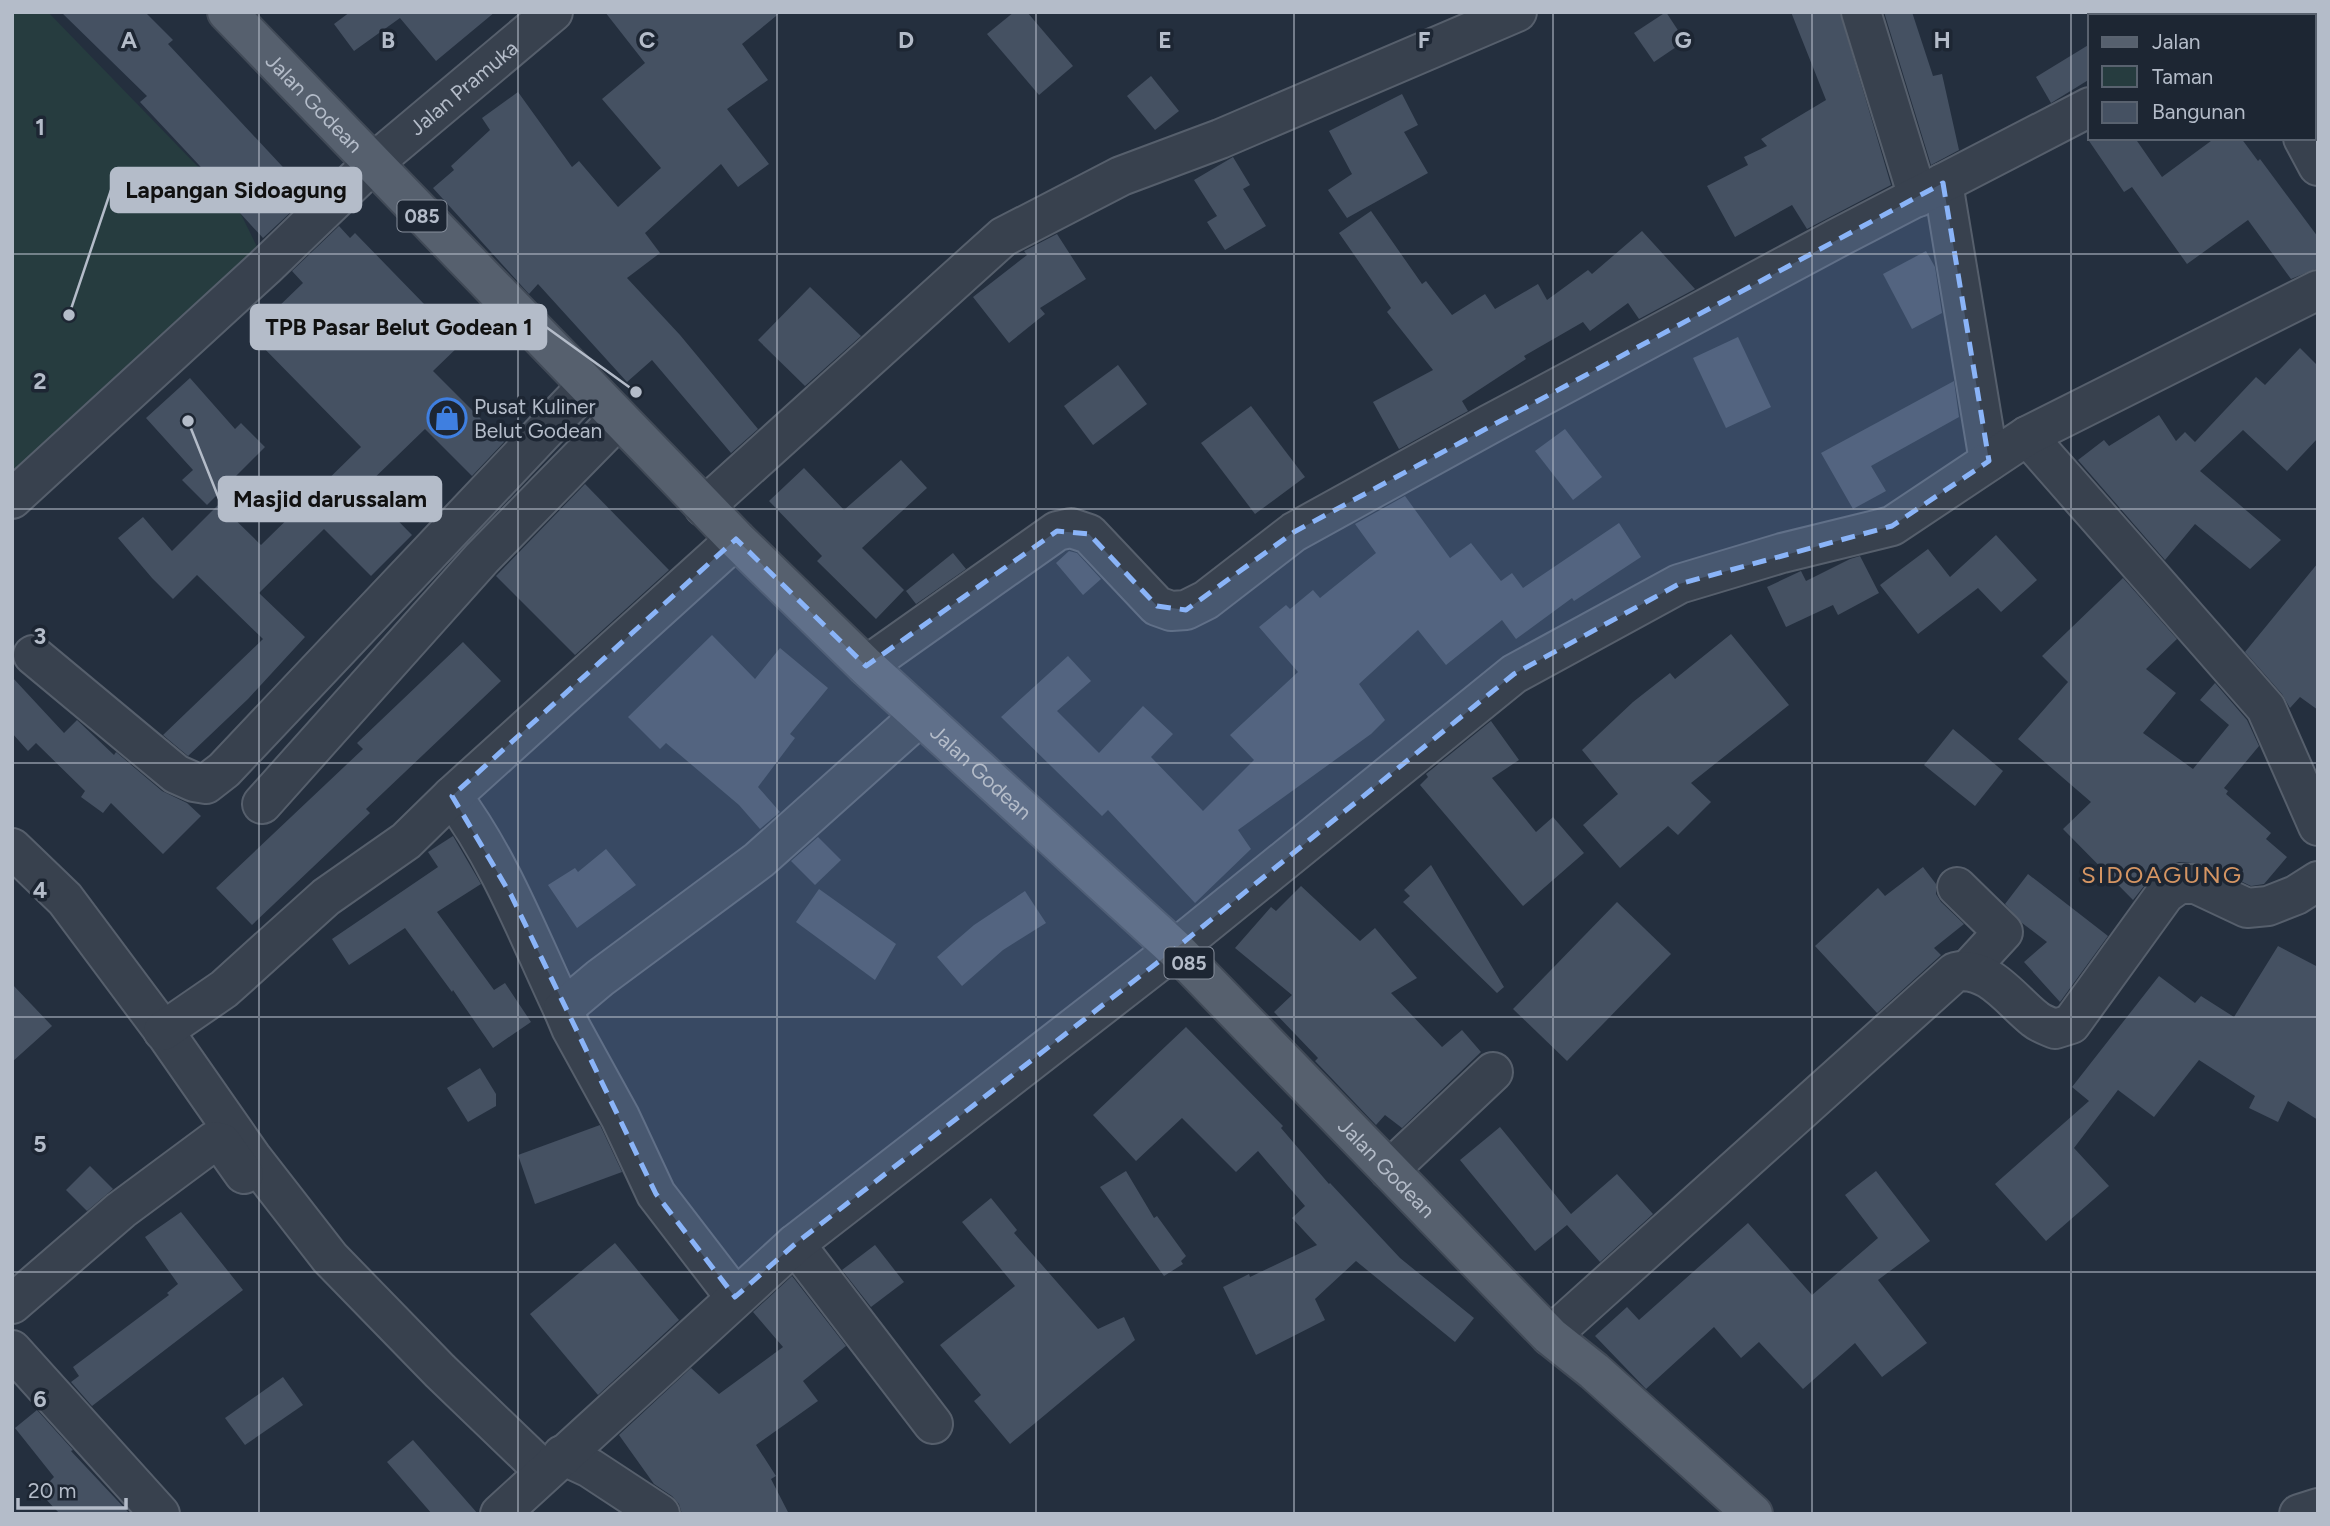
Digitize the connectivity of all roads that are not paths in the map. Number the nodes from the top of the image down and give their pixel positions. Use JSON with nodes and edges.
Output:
{"nodes":[{"id":1,"x":227,"y":12,"type":"edge"},
{"id":2,"x":553,"y":12,"type":"edge"},
{"id":3,"x":1517,"y":12,"type":"edge"},
{"id":4,"x":1861,"y":12,"type":"edge"},
{"id":5,"x":2088,"y":108,"type":"edge"},
{"id":6,"x":2304,"y":140,"type":"edge"},
{"id":7,"x":372,"y":163,"type":"junction"},
{"id":8,"x":2318,"y":166,"type":"edge"},
{"id":9,"x":1930,"y":190,"type":"junction"},
{"id":10,"x":2318,"y":290,"type":"edge"},
{"id":11,"x":587,"y":386,"type":"junction"},
{"id":12,"x":618,"y":419,"type":"junction"},
{"id":13,"x":2027,"y":436,"type":"junction"},
{"id":14,"x":1989,"y":461,"type":"junction"},
{"id":15,"x":12,"y":499,"type":"edge"},
{"id":16,"x":704,"y":507,"type":"junction"},
{"id":17,"x":736,"y":539,"type":"junction"},
{"id":18,"x":33,"y":655,"type":"dead end"},
{"id":19,"x":866,"y":666,"type":"junction"},
{"id":20,"x":920,"y":716,"type":"junction"},
{"id":21,"x":452,"y":796,"type":"junction"},
{"id":22,"x":262,"y":804,"type":"dead end"},
{"id":23,"x":2318,"y":826,"type":"edge"},
{"id":24,"x":12,"y":848,"type":"edge"},
{"id":25,"x":2318,"y":881,"type":"edge"},
{"id":26,"x":1958,"y":887,"type":"dead end"},
{"id":27,"x":1175,"y":949,"type":"junction"},
{"id":28,"x":1968,"y":970,"type":"junction"},
{"id":29,"x":563,"y":1009,"type":"junction"},
{"id":30,"x":163,"y":1031,"type":"junction"},
{"id":31,"x":1493,"y":1072,"type":"dead end"},
{"id":32,"x":262,"y":1170,"type":"junction"},
{"id":33,"x":1389,"y":1170,"type":"junction"},
{"id":34,"x":794,"y":1244,"type":"junction"},
{"id":35,"x":735,"y":1297,"type":"junction"},
{"id":36,"x":12,"y":1304,"type":"edge"},
{"id":37,"x":1550,"y":1336,"type":"junction"},
{"id":38,"x":12,"y":1350,"type":"edge"},
{"id":39,"x":933,"y":1424,"type":"dead end"},
{"id":40,"x":553,"y":1463,"type":"junction"},
{"id":41,"x":2318,"y":1508,"type":"edge"},
{"id":42,"x":160,"y":1514,"type":"edge"},
{"id":43,"x":500,"y":1514,"type":"edge"},
{"id":44,"x":660,"y":1514,"type":"edge"},
{"id":45,"x":1753,"y":1514,"type":"edge"},
{"id":46,"x":2299,"y":1514,"type":"edge"}],
"edges":[{"from":1,"to":7,"type":"main road","name":"Jalan Godean","number":"085"},
{"from":2,"to":7,"type":"street","name":"Jalan Pramuka"},
{"from":3,"to":16,"type":"street"},
{"from":4,"to":9,"type":"street"},
{"from":5,"to":9,"type":"street"},
{"from":6,"to":8,"type":"street"},
{"from":7,"to":11,"type":"main road","name":"Jalan Godean","number":"085"},
{"from":7,"to":15,"type":"street","name":"Jalan Pramuka"},
{"from":9,"to":14,"type":"street"},
{"from":9,"to":19,"type":"street"},
{"from":10,"to":13,"type":"street"},
{"from":11,"to":12,"type":"main road","name":"Jalan Godean","number":"085"},
{"from":11,"to":18,"type":"street"},
{"from":12,"to":16,"type":"main road","name":"Jalan Godean","number":"085"},
{"from":12,"to":22,"type":"street"},
{"from":13,"to":14,"type":"street"},
{"from":13,"to":23,"type":"street"},
{"from":14,"to":27,"type":"street"},
{"from":16,"to":17,"type":"main road","name":"Jalan Godean","number":"085"},
{"from":17,"to":19,"type":"main road","name":"Jalan Godean","number":"085"},
{"from":17,"to":21,"type":"street"},
{"from":19,"to":20,"type":"main road","name":"Jalan Godean","number":"085"},
{"from":20,"to":27,"type":"main road","name":"Jalan Godean","number":"085"},
{"from":20,"to":29,"type":"street"},
{"from":21,"to":29,"type":"street"},
{"from":21,"to":30,"type":"street"},
{"from":24,"to":30,"type":"street"},
{"from":25,"to":28,"type":"street"},
{"from":26,"to":28,"type":"street"},
{"from":27,"to":33,"type":"main road","name":"Jalan Godean","number":"085"},
{"from":27,"to":34,"type":"street"},
{"from":28,"to":37,"type":"street"},
{"from":29,"to":35,"type":"street"},
{"from":30,"to":32,"type":"street"},
{"from":31,"to":33,"type":"street"},
{"from":32,"to":36,"type":"street"},
{"from":32,"to":40,"type":"street"},
{"from":33,"to":37,"type":"main road","name":"Jalan Godean","number":"085"},
{"from":34,"to":35,"type":"street"},
{"from":34,"to":39,"type":"street"},
{"from":35,"to":40,"type":"street"},
{"from":37,"to":45,"type":"main road","name":"Jalan Godean","number":"085"},
{"from":38,"to":42,"type":"street"},
{"from":40,"to":43,"type":"street"},
{"from":40,"to":44,"type":"street"},
{"from":41,"to":46,"type":"street"}]}
